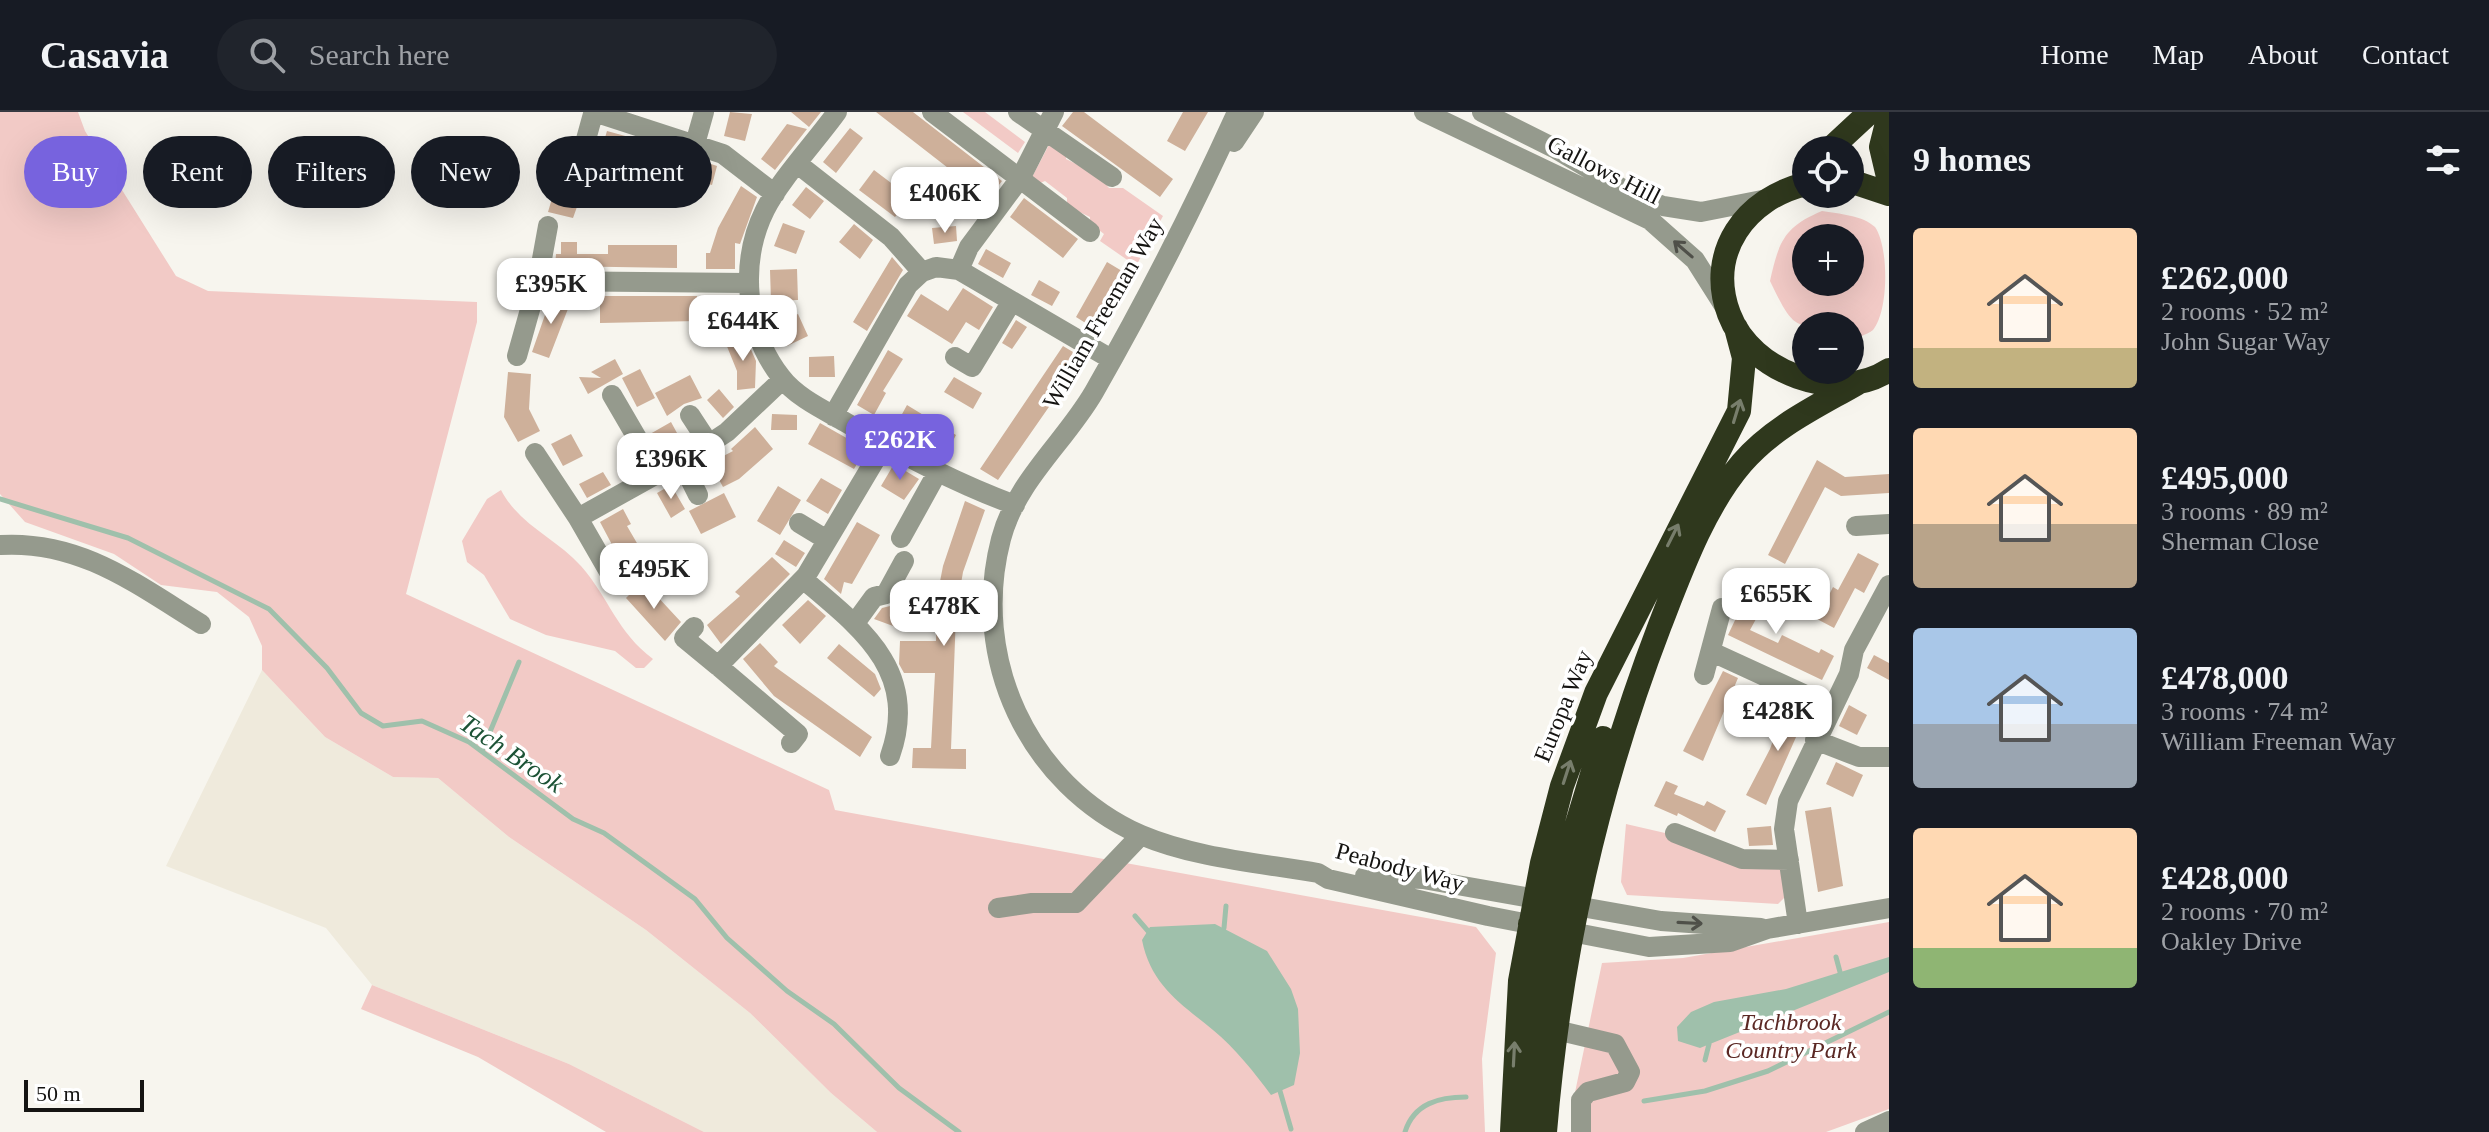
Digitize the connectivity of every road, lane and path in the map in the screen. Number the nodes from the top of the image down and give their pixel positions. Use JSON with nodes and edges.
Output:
{"nodes":[{"id":1,"x":704,"y":112,"type":"edge"},
{"id":2,"x":837,"y":112,"type":"edge"},
{"id":3,"x":932,"y":112,"type":"edge"},
{"id":4,"x":1018,"y":112,"type":"edge"},
{"id":5,"x":1054,"y":112,"type":"edge"},
{"id":6,"x":1237,"y":112,"type":"edge"},
{"id":7,"x":1254,"y":112,"type":"edge"},
{"id":8,"x":1424,"y":112,"type":"edge"},
{"id":9,"x":1482,"y":112,"type":"edge"},
{"id":10,"x":1870,"y":112,"type":"edge"},
{"id":11,"x":1889,"y":115,"type":"edge"},
{"id":12,"x":592,"y":120,"type":"edge"},
{"id":13,"x":1044,"y":131,"type":"junction"},
{"id":14,"x":661,"y":136,"type":"edge"},
{"id":15,"x":697,"y":136,"type":"edge"},
{"id":16,"x":1844,"y":136,"type":"edge"},
{"id":17,"x":712,"y":150,"type":"edge"},
{"id":18,"x":799,"y":165,"type":"junction"},
{"id":19,"x":1021,"y":177,"type":"junction"},
{"id":20,"x":1112,"y":177,"type":"dead end"},
{"id":21,"x":1792,"y":180,"type":"edge"},
{"id":22,"x":1889,"y":181,"type":"edge"},
{"id":23,"x":1204,"y":185,"type":"junction"},
{"id":24,"x":1864,"y":186,"type":"edge"},
{"id":25,"x":1792,"y":189,"type":"edge"},
{"id":26,"x":775,"y":194,"type":"junction"},
{"id":27,"x":1889,"y":194,"type":"edge"},
{"id":28,"x":1771,"y":196,"type":"junction"},
{"id":29,"x":548,"y":226,"type":"dead end"},
{"id":30,"x":1090,"y":232,"type":"dead end"},
{"id":31,"x":959,"y":270,"type":"junction"},
{"id":32,"x":922,"y":272,"type":"junction"},
{"id":33,"x":537,"y":280,"type":"junction"},
{"id":34,"x":747,"y":283,"type":"junction"},
{"id":35,"x":1012,"y":301,"type":"junction"},
{"id":36,"x":1732,"y":320,"type":"junction"},
{"id":37,"x":517,"y":356,"type":"dead end"},
{"id":38,"x":955,"y":357,"type":"dead end"},
{"id":39,"x":1111,"y":359,"type":"junction"},
{"id":40,"x":782,"y":380,"type":"junction"},
{"id":41,"x":1876,"y":380,"type":"edge"},
{"id":42,"x":612,"y":395,"type":"dead end"},
{"id":43,"x":690,"y":415,"type":"dead end"},
{"id":44,"x":833,"y":416,"type":"junction"},
{"id":45,"x":709,"y":444,"type":"junction"},
{"id":46,"x":884,"y":445,"type":"junction"},
{"id":47,"x":535,"y":453,"type":"dead end"},
{"id":48,"x":681,"y":461,"type":"junction"},
{"id":49,"x":937,"y":473,"type":"junction"},
{"id":50,"x":658,"y":474,"type":"junction"},
{"id":51,"x":698,"y":495,"type":"dead end"},
{"id":52,"x":1015,"y":505,"type":"junction"},
{"id":53,"x":578,"y":518,"type":"junction"},
{"id":54,"x":799,"y":523,"type":"dead end"},
{"id":55,"x":1889,"y":524,"type":"edge"},
{"id":56,"x":1856,"y":526,"type":"dead end"},
{"id":57,"x":901,"y":538,"type":"dead end"},
{"id":58,"x":827,"y":540,"type":"junction"},
{"id":59,"x":0,"y":545,"type":"edge"},
{"id":60,"x":904,"y":561,"type":"dead end"},
{"id":61,"x":803,"y":579,"type":"junction"},
{"id":62,"x":616,"y":584,"type":"dead end"},
{"id":63,"x":1889,"y":585,"type":"edge"},
{"id":64,"x":1722,"y":608,"type":"dead end"},
{"id":65,"x":855,"y":623,"type":"junction"},
{"id":66,"x":201,"y":624,"type":"dead end"},
{"id":67,"x":694,"y":627,"type":"dead end"},
{"id":68,"x":1712,"y":652,"type":"junction"},
{"id":69,"x":710,"y":660,"type":"junction"},
{"id":70,"x":1704,"y":675,"type":"dead end"},
{"id":71,"x":1832,"y":707,"type":"junction"},
{"id":72,"x":801,"y":740,"type":"dead end"},
{"id":73,"x":1815,"y":740,"type":"junction"},
{"id":74,"x":890,"y":756,"type":"dead end"},
{"id":75,"x":1889,"y":757,"type":"edge"},
{"id":76,"x":1675,"y":833,"type":"dead end"},
{"id":77,"x":1141,"y":835,"type":"junction"},
{"id":78,"x":1789,"y":860,"type":"junction"},
{"id":79,"x":1318,"y":873,"type":"junction"},
{"id":80,"x":1554,"y":902,"type":"junction"},
{"id":81,"x":998,"y":908,"type":"dead end"},
{"id":82,"x":1889,"y":908,"type":"edge"},
{"id":83,"x":1798,"y":924,"type":"junction"},
{"id":84,"x":1550,"y":928,"type":"junction"},
{"id":85,"x":1767,"y":929,"type":"junction"},
{"id":86,"x":1556,"y":1030,"type":"junction"},
{"id":87,"x":1889,"y":1121,"type":"edge"},
{"id":88,"x":1512,"y":1132,"type":"edge"},
{"id":89,"x":1530,"y":1132,"type":"edge"},
{"id":90,"x":1545,"y":1132,"type":"edge"},
{"id":91,"x":1581,"y":1132,"type":"edge"},
{"id":92,"x":1865,"y":1132,"type":"edge"}],
"edges":[{"from":1,"to":15,"type":"street"},
{"from":2,"to":18,"type":"street"},
{"from":3,"to":19,"type":"street"},
{"from":4,"to":13,"type":"street"},
{"from":5,"to":13,"type":"street"},
{"from":6,"to":23,"type":"street"},
{"from":7,"to":23,"type":"street"},
{"from":36,"to":8,"type":"street","name":"Gallows Hill","one_way":true},
{"from":9,"to":28,"type":"street","name":"Gallows Hill"},
{"from":10,"to":16,"type":"highway"},
{"from":11,"to":22,"type":"highway"},
{"from":12,"to":14,"type":"street"},
{"from":13,"to":19,"type":"street"},
{"from":13,"to":20,"type":"street"},
{"from":17,"to":26,"type":"street"},
{"from":18,"to":26,"type":"street"},
{"from":18,"to":32,"type":"street"},
{"from":19,"to":30,"type":"street"},
{"from":19,"to":31,"type":"street"},
{"from":21,"to":28,"type":"highway"},
{"from":23,"to":39,"type":"street","name":"William Freeman Way"},
{"from":24,"to":27,"type":"highway"},
{"from":25,"to":28,"type":"highway"},
{"from":26,"to":34,"type":"street"},
{"from":28,"to":36,"type":"highway","name":"Europa Way"},
{"from":29,"to":33,"type":"street"},
{"from":31,"to":32,"type":"street"},
{"from":31,"to":35,"type":"street"},
{"from":32,"to":44,"type":"street"},
{"from":33,"to":34,"type":"street"},
{"from":33,"to":37,"type":"street"},
{"from":34,"to":40,"type":"street"},
{"from":35,"to":38,"type":"street"},
{"from":35,"to":39,"type":"street"},
{"from":36,"to":41,"type":"highway"},
{"from":80,"to":36,"type":"highway","name":"Europa Way","one_way":true},
{"from":39,"to":52,"type":"street","name":"William Freeman Way"},
{"from":40,"to":44,"type":"street"},
{"from":40,"to":45,"type":"street"},
{"from":41,"to":80,"type":"highway","name":"Europa Way"},
{"from":42,"to":50,"type":"street"},
{"from":43,"to":45,"type":"street"},
{"from":44,"to":46,"type":"street"},
{"from":45,"to":48,"type":"street"},
{"from":46,"to":49,"type":"street"},
{"from":46,"to":58,"type":"street"},
{"from":47,"to":53,"type":"street"},
{"from":48,"to":50,"type":"street"},
{"from":48,"to":51,"type":"street"},
{"from":49,"to":52,"type":"street"},
{"from":49,"to":57,"type":"street"},
{"from":50,"to":53,"type":"street"},
{"from":52,"to":77,"type":"street","name":"William Freeman Way"},
{"from":53,"to":62,"type":"street"},
{"from":54,"to":58,"type":"street"},
{"from":55,"to":56,"type":"street"},
{"from":58,"to":61,"type":"street"},
{"from":59,"to":66,"type":"street"},
{"from":60,"to":65,"type":"street"},
{"from":61,"to":65,"type":"street"},
{"from":61,"to":69,"type":"street"},
{"from":63,"to":71,"type":"street"},
{"from":64,"to":68,"type":"street"},
{"from":65,"to":74,"type":"street"},
{"from":67,"to":69,"type":"street"},
{"from":68,"to":70,"type":"street"},
{"from":68,"to":71,"type":"street"},
{"from":69,"to":72,"type":"street"},
{"from":71,"to":73,"type":"street"},
{"from":73,"to":75,"type":"street"},
{"from":73,"to":78,"type":"street"},
{"from":76,"to":78,"type":"street"},
{"from":77,"to":79,"type":"street","name":"William Freeman Way"},
{"from":77,"to":81,"type":"street"},
{"from":78,"to":83,"type":"street"},
{"from":79,"to":80,"type":"street","name":"Peabody Way"},
{"from":79,"to":84,"type":"street","name":"Peabody Way"},
{"from":80,"to":84,"type":"highway","name":"Europa Way"},
{"from":80,"to":84,"type":"highway"},
{"from":80,"to":85,"type":"street","name":"Peabody Way","one_way":true},
{"from":82,"to":83,"type":"street","name":"Peabody Way"},
{"from":83,"to":85,"type":"street","name":"Peabody Way"},
{"from":84,"to":85,"type":"street","name":"Peabody Way"},
{"from":84,"to":86,"type":"highway","name":"Europa Way"},
{"from":88,"to":84,"type":"highway","name":"Europa Way","one_way":true},
{"from":84,"to":89,"type":"highway"},
{"from":86,"to":90,"type":"highway","name":"Europa Way"},
{"from":86,"to":91,"type":"street"},
{"from":87,"to":92,"type":"street"}]}
